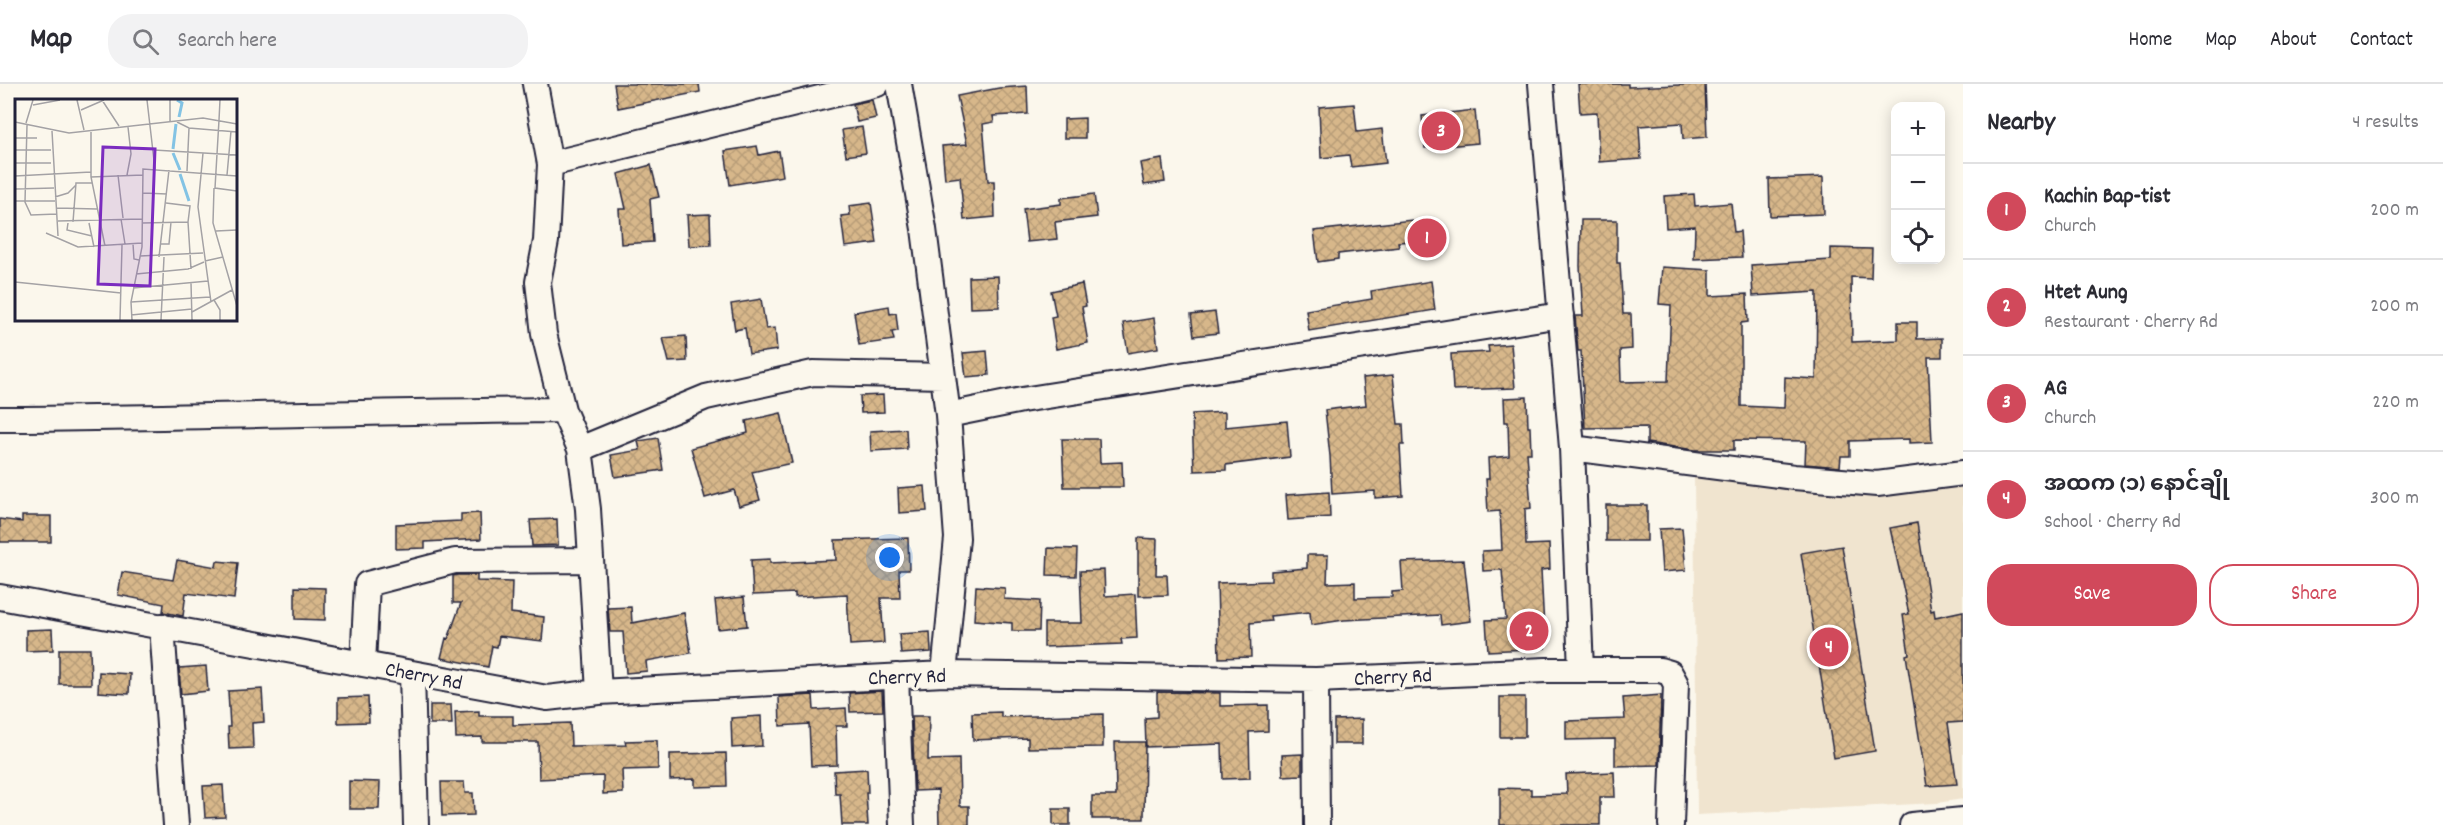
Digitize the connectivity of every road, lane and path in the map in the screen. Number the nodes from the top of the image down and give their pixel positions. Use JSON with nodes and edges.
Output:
{"nodes":[{"id":1,"x":535,"y":84,"type":"edge"},
{"id":2,"x":877,"y":84,"type":"edge"},
{"id":3,"x":899,"y":84,"type":"edge"},
{"id":4,"x":1541,"y":84,"type":"edge"},
{"id":5,"x":550,"y":164,"type":"junction"},
{"id":6,"x":1562,"y":315,"type":"junction"},
{"id":7,"x":943,"y":376,"type":"junction"},
{"id":8,"x":563,"y":410,"type":"junction"},
{"id":9,"x":948,"y":415,"type":"junction"},
{"id":10,"x":0,"y":419,"type":"edge"},
{"id":11,"x":1572,"y":448,"type":"junction"},
{"id":12,"x":580,"y":449,"type":"junction"},
{"id":13,"x":1963,"y":473,"type":"edge"},
{"id":14,"x":591,"y":560,"type":"junction"},
{"id":15,"x":0,"y":597,"type":"edge"},
{"id":16,"x":162,"y":626,"type":"junction"},
{"id":17,"x":363,"y":664,"type":"junction"},
{"id":18,"x":1581,"y":670,"type":"junction"},
{"id":19,"x":412,"y":673,"type":"junction"},
{"id":20,"x":944,"y":674,"type":"junction"},
{"id":21,"x":896,"y":676,"type":"junction"},
{"id":22,"x":1316,"y":680,"type":"junction"},
{"id":23,"x":599,"y":692,"type":"junction"},
{"id":24,"x":1950,"y":823,"type":"edge"},
{"id":25,"x":176,"y":825,"type":"edge"},
{"id":26,"x":416,"y":825,"type":"edge"},
{"id":27,"x":902,"y":825,"type":"edge"},
{"id":28,"x":1317,"y":825,"type":"edge"},
{"id":29,"x":1671,"y":825,"type":"edge"},
{"id":30,"x":1912,"y":825,"type":"edge"}],
"edges":[{"from":1,"to":5,"type":"street"},
{"from":2,"to":5,"type":"street"},
{"from":3,"to":7,"type":"street"},
{"from":4,"to":6,"type":"street"},
{"from":5,"to":8,"type":"street"},
{"from":6,"to":9,"type":"street"},
{"from":6,"to":11,"type":"street"},
{"from":7,"to":9,"type":"street"},
{"from":7,"to":12,"type":"street"},
{"from":8,"to":10,"type":"street"},
{"from":8,"to":12,"type":"street"},
{"from":9,"to":20,"type":"street"},
{"from":11,"to":13,"type":"street"},
{"from":11,"to":18,"type":"street"},
{"from":12,"to":14,"type":"street"},
{"from":14,"to":17,"type":"street"},
{"from":14,"to":23,"type":"street"},
{"from":15,"to":16,"type":"street","name":"Cherry Rd"},
{"from":16,"to":17,"type":"street","name":"Cherry Rd"},
{"from":16,"to":25,"type":"street"},
{"from":17,"to":19,"type":"street","name":"Cherry Rd"},
{"from":18,"to":22,"type":"street","name":"Cherry Rd"},
{"from":18,"to":29,"type":"street","name":"Cherry Rd"},
{"from":19,"to":23,"type":"street","name":"Cherry Rd"},
{"from":19,"to":26,"type":"street"},
{"from":20,"to":21,"type":"street","name":"Cherry Rd"},
{"from":20,"to":22,"type":"street","name":"Cherry Rd"},
{"from":21,"to":23,"type":"street","name":"Cherry Rd"},
{"from":21,"to":27,"type":"street"},
{"from":22,"to":28,"type":"street"},
{"from":24,"to":30,"type":"street"}]}
